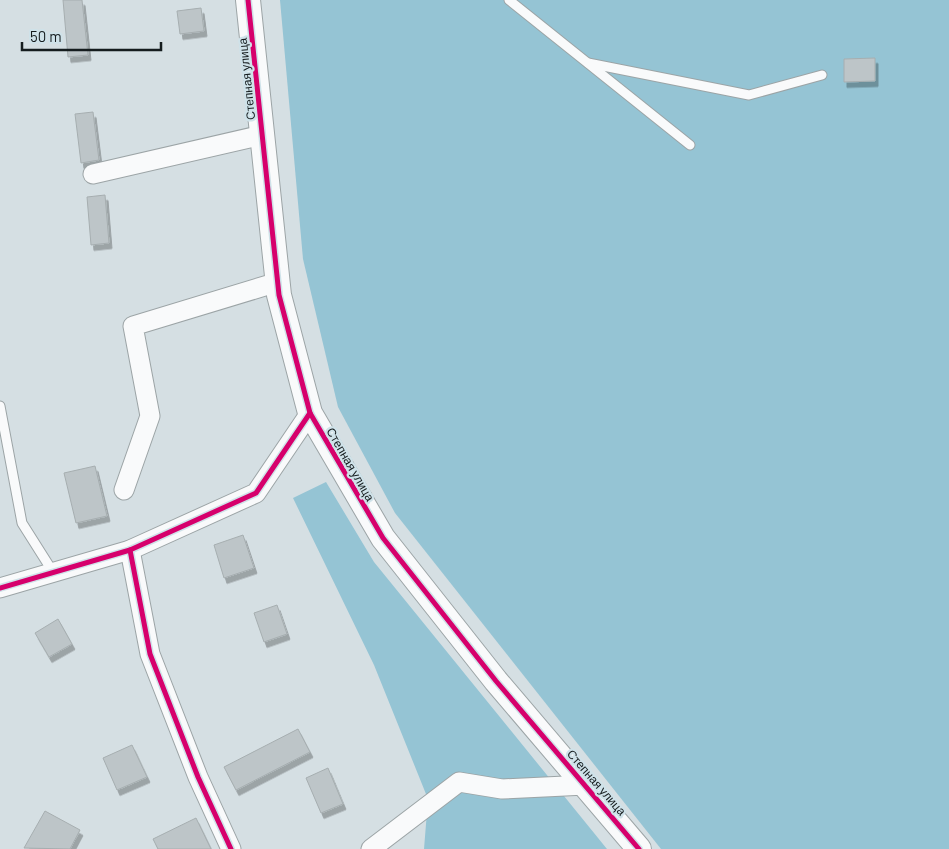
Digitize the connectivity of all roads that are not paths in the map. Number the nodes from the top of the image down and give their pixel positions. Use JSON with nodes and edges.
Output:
{"nodes":[{"id":1,"x":248,"y":0,"type":"edge"},
{"id":2,"x":509,"y":0,"type":"edge"},
{"id":3,"x":588,"y":64,"type":"junction"},
{"id":4,"x":822,"y":74,"type":"dead end"},
{"id":5,"x":262,"y":135,"type":"junction"},
{"id":6,"x":690,"y":145,"type":"dead end"},
{"id":7,"x":94,"y":174,"type":"dead end"},
{"id":8,"x":278,"y":282,"type":"junction"},
{"id":9,"x":0,"y":406,"type":"edge"},
{"id":10,"x":310,"y":413,"type":"junction"},
{"id":11,"x":124,"y":490,"type":"dead end"},
{"id":12,"x":130,"y":550,"type":"junction"},
{"id":13,"x":54,"y":572,"type":"junction"},
{"id":14,"x":0,"y":588,"type":"edge"},
{"id":15,"x":586,"y":785,"type":"junction"},
{"id":16,"x":231,"y":849,"type":"edge"},
{"id":17,"x":371,"y":849,"type":"edge"},
{"id":18,"x":640,"y":849,"type":"edge"}],
"edges":[{"from":1,"to":5,"type":"street","name":"Степная улица"},
{"from":2,"to":3,"type":"lane"},
{"from":3,"to":4,"type":"lane"},
{"from":3,"to":6,"type":"lane"},
{"from":5,"to":7,"type":"street"},
{"from":5,"to":8,"type":"street","name":"Степная улица"},
{"from":8,"to":10,"type":"street","name":"Степная улица"},
{"from":8,"to":11,"type":"street"},
{"from":9,"to":13,"type":"lane"},
{"from":10,"to":12,"type":"street"},
{"from":10,"to":15,"type":"street","name":"Степная улица"},
{"from":12,"to":13,"type":"street"},
{"from":12,"to":16,"type":"street"},
{"from":13,"to":14,"type":"street"},
{"from":15,"to":17,"type":"street"},
{"from":15,"to":18,"type":"street","name":"Степная улица"}]}
